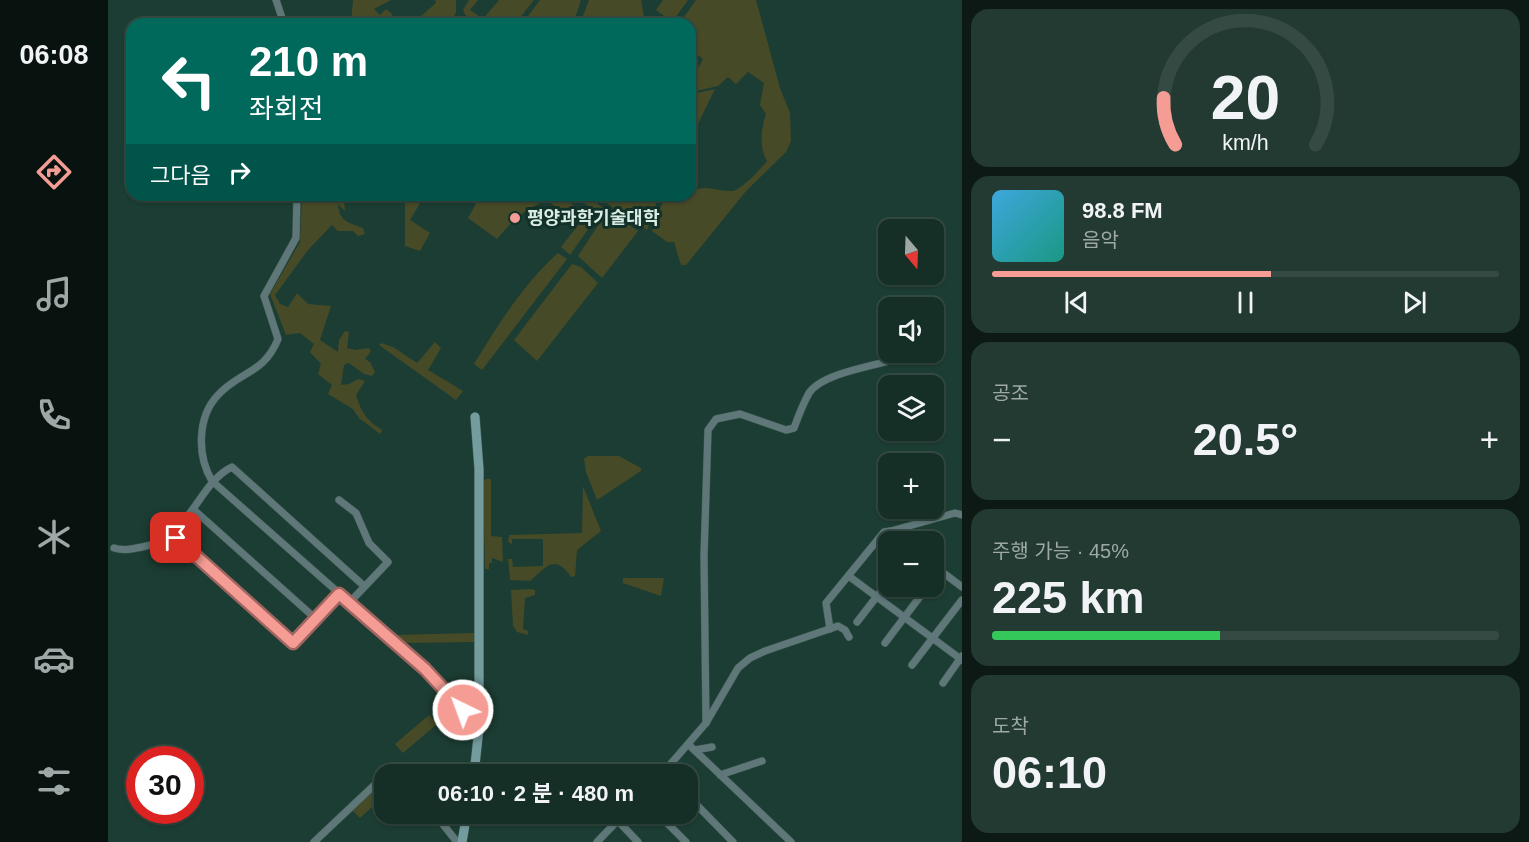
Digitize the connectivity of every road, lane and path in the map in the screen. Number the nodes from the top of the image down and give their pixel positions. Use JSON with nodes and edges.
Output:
{"nodes":[{"id":1,"x":276,"y":0,"type":"edge"},
{"id":2,"x":283,"y":18,"type":"edge"},
{"id":3,"x":297,"y":201,"type":"edge"},
{"id":4,"x":882,"y":363,"type":"edge"},
{"id":5,"x":475,"y":417,"type":"dead end"},
{"id":6,"x":214,"y":483,"type":"junction"},
{"id":7,"x":339,"y":500,"type":"dead end"},
{"id":8,"x":194,"y":510,"type":"junction"},
{"id":9,"x":962,"y":515,"type":"edge"},
{"id":10,"x":891,"y":531,"type":"edge"},
{"id":11,"x":172,"y":532,"type":"junction"},
{"id":12,"x":878,"y":540,"type":"edge"},
{"id":13,"x":114,"y":548,"type":"dead end"},
{"id":14,"x":944,"y":574,"type":"edge"},
{"id":15,"x":850,"y":577,"type":"junction"},
{"id":16,"x":364,"y":586,"type":"junction"},
{"id":17,"x":962,"y":587,"type":"edge"},
{"id":18,"x":339,"y":594,"type":"junction"},
{"id":19,"x":877,"y":597,"type":"junction"},
{"id":20,"x":920,"y":597,"type":"edge"},
{"id":21,"x":962,"y":600,"type":"edge"},
{"id":22,"x":350,"y":602,"type":"junction"},
{"id":23,"x":904,"y":618,"type":"junction"},
{"id":24,"x":316,"y":619,"type":"junction"},
{"id":25,"x":857,"y":622,"type":"dead end"},
{"id":26,"x":830,"y":629,"type":"junction"},
{"id":27,"x":849,"y":637,"type":"dead end"},
{"id":28,"x":932,"y":638,"type":"junction"},
{"id":29,"x":885,"y":643,"type":"dead end"},
{"id":30,"x":961,"y":658,"type":"edge"},
{"id":31,"x":912,"y":665,"type":"dead end"},
{"id":32,"x":943,"y":683,"type":"dead end"},
{"id":33,"x":706,"y":723,"type":"junction"},
{"id":34,"x":479,"y":728,"type":"junction"},
{"id":35,"x":712,"y":747,"type":"dead end"},
{"id":36,"x":692,"y":748,"type":"junction"},
{"id":37,"x":762,"y":761,"type":"dead end"},
{"id":38,"x":475,"y":764,"type":"edge"},
{"id":39,"x":674,"y":764,"type":"edge"},
{"id":40,"x":720,"y":774,"type":"junction"},
{"id":41,"x":374,"y":787,"type":"edge"},
{"id":42,"x":698,"y":806,"type":"edge"},
{"id":43,"x":443,"y":824,"type":"edge"},
{"id":44,"x":465,"y":824,"type":"edge"},
{"id":45,"x":614,"y":824,"type":"edge"},
{"id":46,"x":622,"y":824,"type":"edge"},
{"id":47,"x":668,"y":824,"type":"edge"},
{"id":48,"x":314,"y":842,"type":"edge"},
{"id":49,"x":457,"y":842,"type":"edge"},
{"id":50,"x":462,"y":842,"type":"edge"},
{"id":51,"x":597,"y":842,"type":"edge"},
{"id":52,"x":638,"y":842,"type":"edge"},
{"id":53,"x":686,"y":842,"type":"edge"},
{"id":54,"x":733,"y":842,"type":"edge"},
{"id":55,"x":791,"y":842,"type":"edge"}],
"edges":[{"from":1,"to":2,"type":"street"},
{"from":3,"to":6,"type":"street"},
{"from":4,"to":33,"type":"street"},
{"from":5,"to":34,"type":"street"},
{"from":6,"to":8,"type":"street"},
{"from":6,"to":16,"type":"street"},
{"from":6,"to":18,"type":"street"},
{"from":7,"to":16,"type":"street"},
{"from":8,"to":11,"type":"street"},
{"from":8,"to":24,"type":"street"},
{"from":9,"to":10,"type":"street"},
{"from":11,"to":13,"type":"street"},
{"from":11,"to":24,"type":"street"},
{"from":12,"to":15,"type":"street"},
{"from":14,"to":17,"type":"street"},
{"from":15,"to":19,"type":"street"},
{"from":15,"to":26,"type":"street"},
{"from":16,"to":22,"type":"street"},
{"from":18,"to":22,"type":"street"},
{"from":18,"to":24,"type":"street"},
{"from":19,"to":23,"type":"street"},
{"from":19,"to":25,"type":"street"},
{"from":20,"to":23,"type":"street"},
{"from":21,"to":28,"type":"street"},
{"from":22,"to":34,"type":"street"},
{"from":23,"to":28,"type":"street"},
{"from":23,"to":29,"type":"street"},
{"from":26,"to":27,"type":"street"},
{"from":26,"to":33,"type":"street"},
{"from":28,"to":30,"type":"street"},
{"from":28,"to":31,"type":"street"},
{"from":30,"to":32,"type":"street"},
{"from":33,"to":36,"type":"street"},
{"from":34,"to":38,"type":"street"},
{"from":35,"to":36,"type":"street"},
{"from":36,"to":39,"type":"street"},
{"from":36,"to":40,"type":"street"},
{"from":37,"to":40,"type":"street"},
{"from":40,"to":55,"type":"street"},
{"from":41,"to":48,"type":"street"},
{"from":42,"to":54,"type":"street"},
{"from":43,"to":49,"type":"street"},
{"from":44,"to":50,"type":"street"},
{"from":45,"to":51,"type":"street"},
{"from":46,"to":52,"type":"street"},
{"from":47,"to":53,"type":"street"}]}
